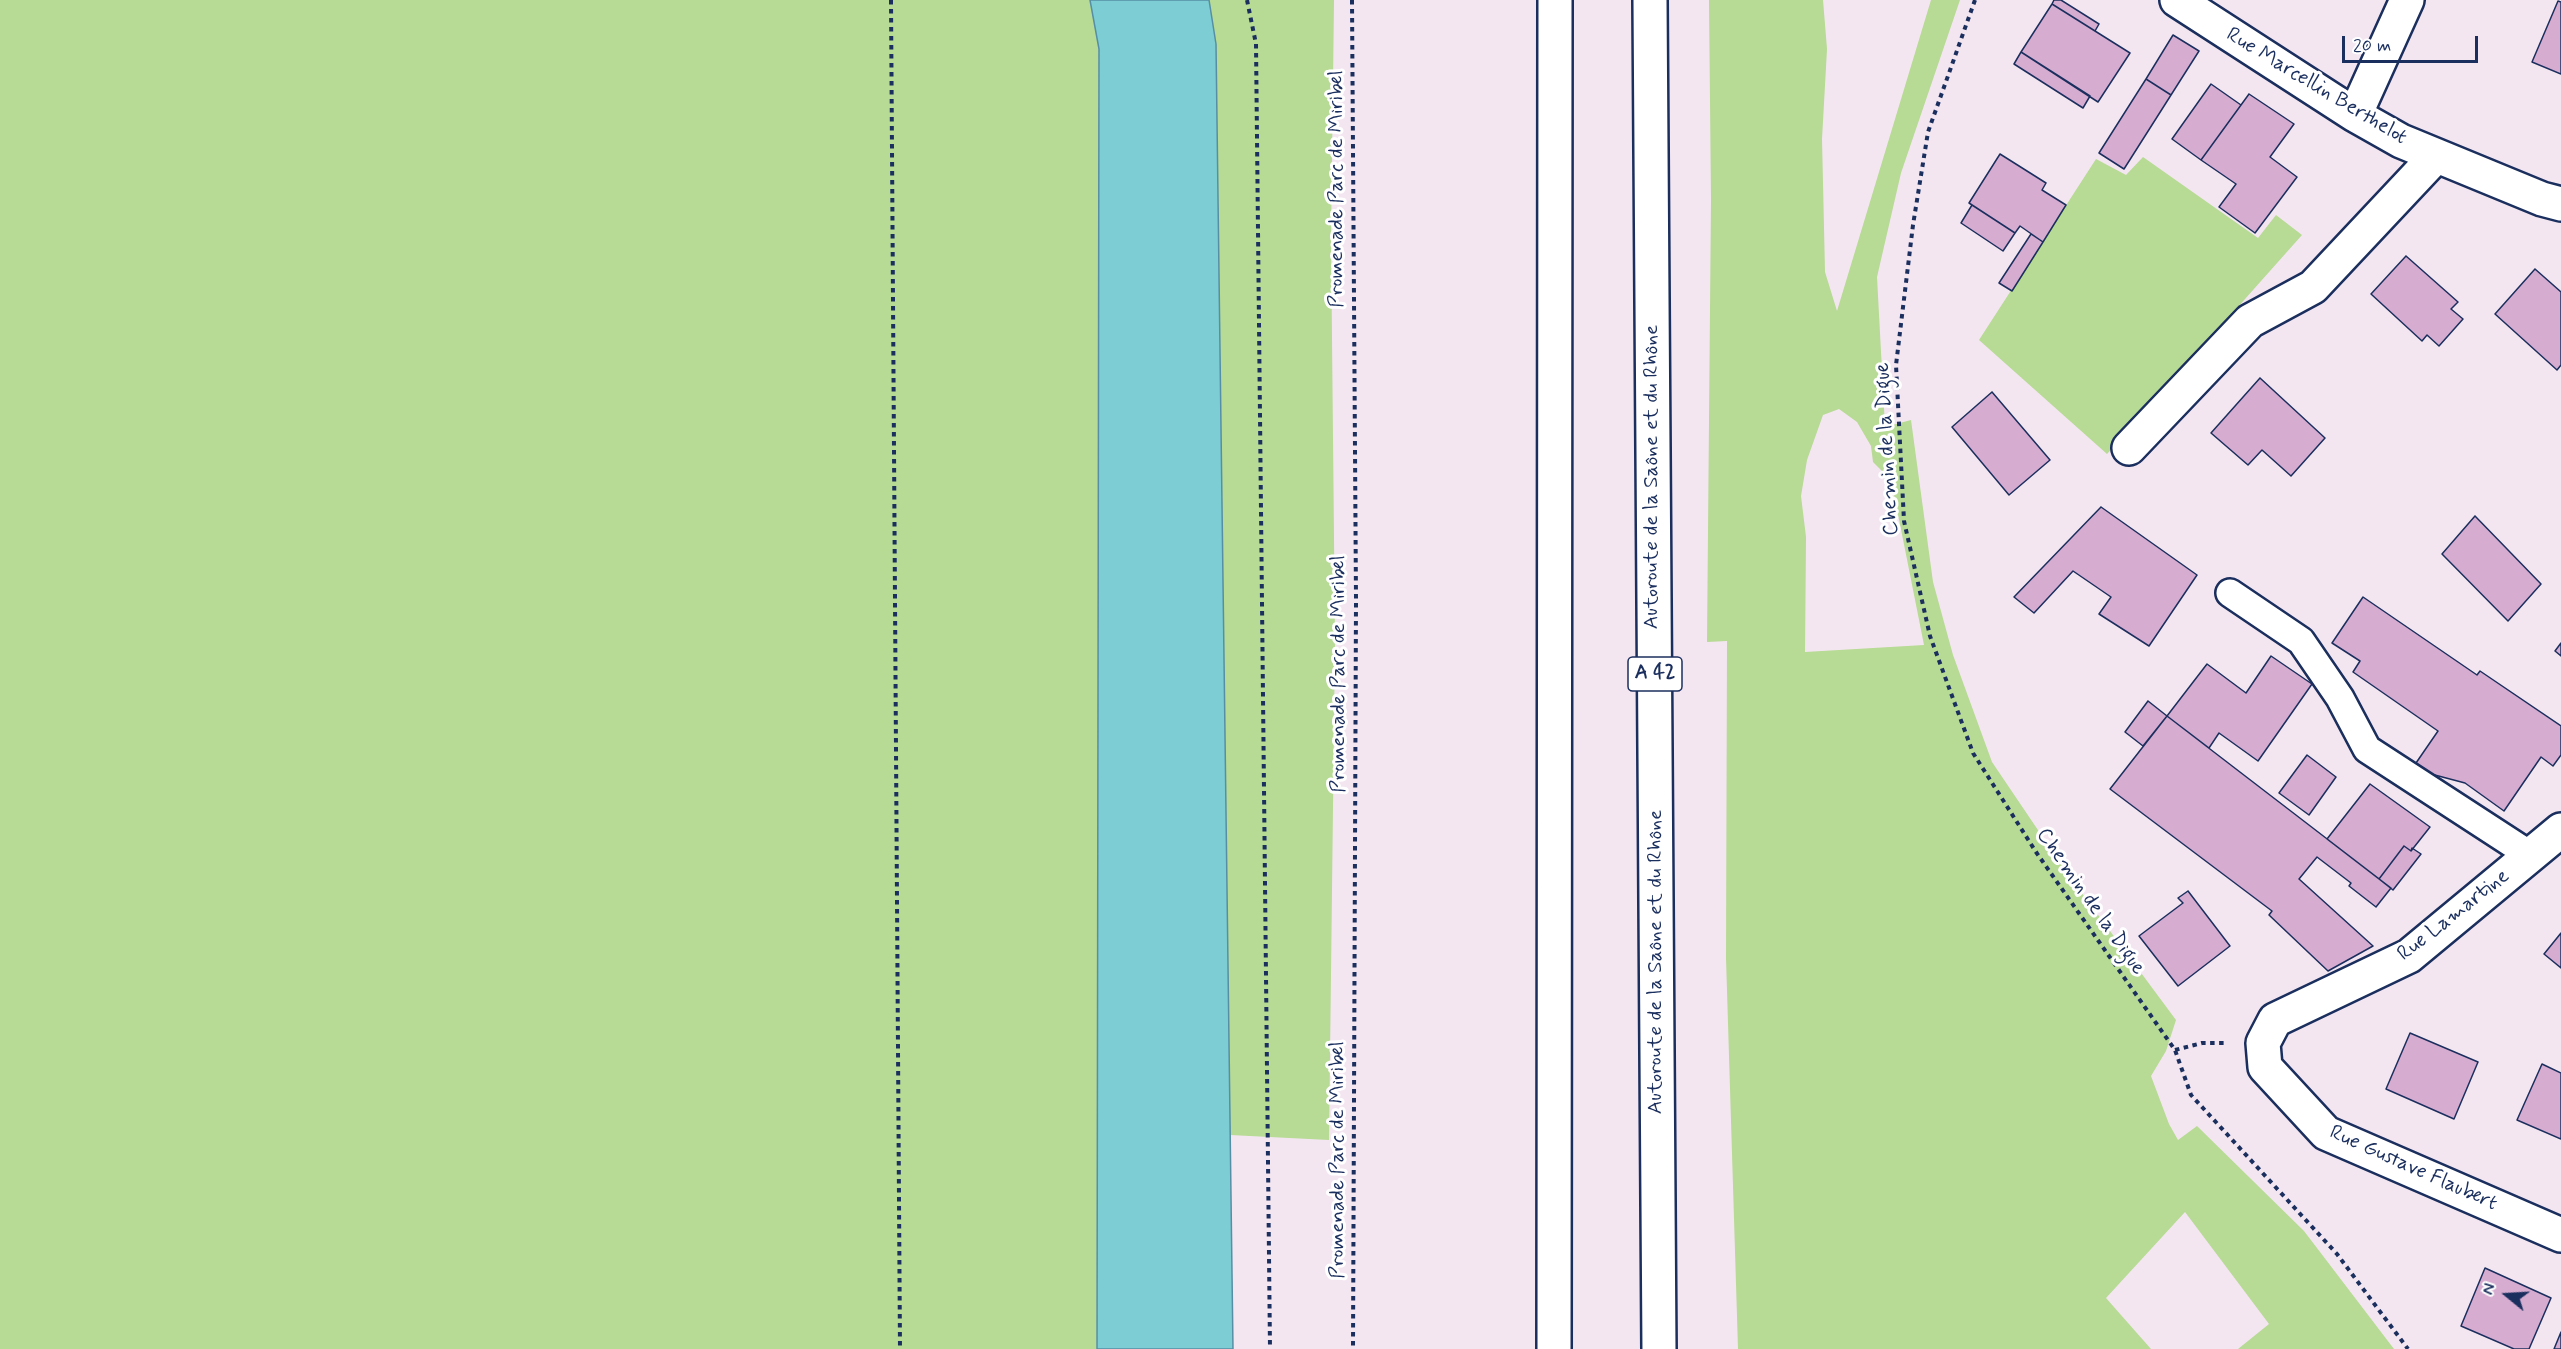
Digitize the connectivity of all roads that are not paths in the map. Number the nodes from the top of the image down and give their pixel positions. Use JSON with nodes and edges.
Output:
{"nodes":[{"id":1,"x":1555,"y":0,"type":"edge"},
{"id":2,"x":1650,"y":0,"type":"edge"},
{"id":3,"x":2177,"y":0,"type":"edge"},
{"id":4,"x":2407,"y":0,"type":"edge"},
{"id":5,"x":2355,"y":115,"type":"junction"},
{"id":6,"x":2436,"y":156,"type":"junction"},
{"id":7,"x":2561,"y":204,"type":"edge"},
{"id":8,"x":2129,"y":448,"type":"dead end"},
{"id":9,"x":2230,"y":593,"type":"dead end"},
{"id":10,"x":2561,"y":830,"type":"edge"},
{"id":11,"x":2530,"y":855,"type":"junction"},
{"id":12,"x":2269,"y":1032,"type":"joint"},
{"id":13,"x":2561,"y":1235,"type":"edge"},
{"id":14,"x":1554,"y":1349,"type":"edge"},
{"id":15,"x":1659,"y":1349,"type":"edge"}],
"edges":[{"from":1,"to":14,"type":"main road"},
{"from":2,"to":15,"type":"main road","name":"Autoroute de la Saône et du Rhône","number":"A 42"},
{"from":3,"to":5,"type":"main road","name":"Rue Marcellin Berthelot"},
{"from":4,"to":5,"type":"main road"},
{"from":5,"to":6,"type":"main road","name":"Rue Marcellin Berthelot"},
{"from":6,"to":7,"type":"main road","name":"Rue Marcellin Berthelot"},
{"from":6,"to":8,"type":"main road"},
{"from":9,"to":11,"type":"lane"},
{"from":10,"to":11,"type":"main road","name":"Rue Lamartine"},
{"from":11,"to":12,"type":"main road","name":"Rue Lamartine"},
{"from":12,"to":13,"type":"main road","name":"Rue Gustave Flaubert"}]}
